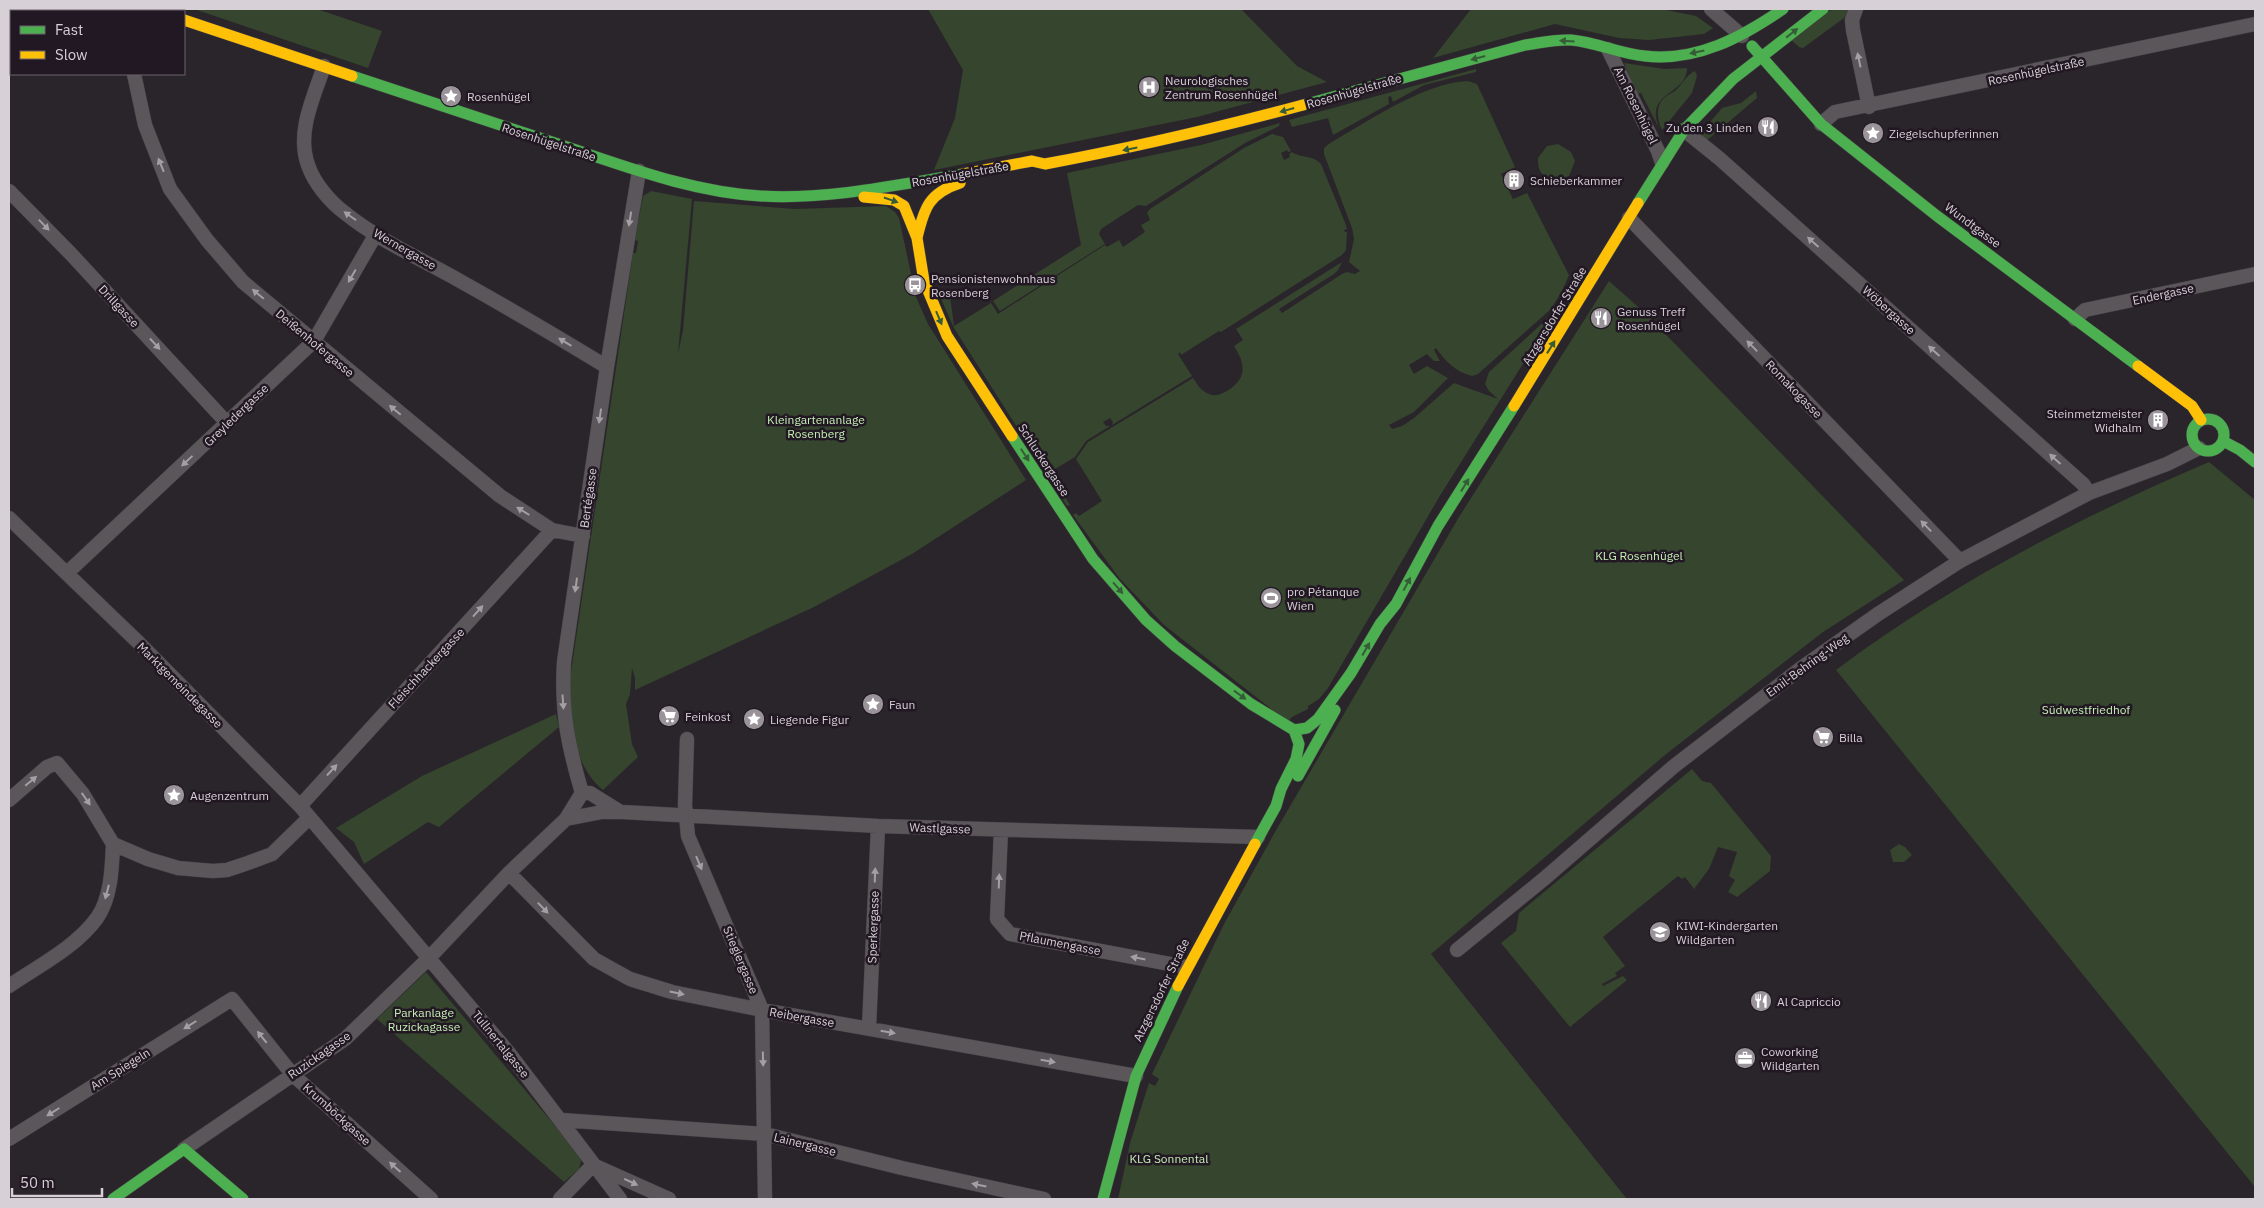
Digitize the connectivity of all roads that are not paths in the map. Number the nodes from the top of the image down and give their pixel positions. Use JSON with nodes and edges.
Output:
{"nodes":[{"id":1,"x":1711,"y":9,"type":"edge"},
{"id":2,"x":1784,"y":9,"type":"edge"},
{"id":3,"x":1823,"y":9,"type":"edge"},
{"id":4,"x":1856,"y":9,"type":"edge"},
{"id":5,"x":185,"y":20,"type":"edge"},
{"id":6,"x":2255,"y":24,"type":"edge"},
{"id":7,"x":1742,"y":36,"type":"junction"},
{"id":8,"x":1608,"y":49,"type":"junction"},
{"id":9,"x":1762,"y":56,"type":"junction"},
{"id":10,"x":324,"y":66,"type":"junction"},
{"id":11,"x":134,"y":75,"type":"edge"},
{"id":12,"x":1869,"y":107,"type":"junction"},
{"id":13,"x":1821,"y":124,"type":"junction"},
{"id":14,"x":1684,"y":130,"type":"junction"},
{"id":15,"x":1662,"y":162,"type":"junction"},
{"id":16,"x":1045,"y":164,"type":"junction"},
{"id":17,"x":639,"y":172,"type":"junction"},
{"id":18,"x":9,"y":191,"type":"edge"},
{"id":19,"x":825,"y":195,"type":"junction"},
{"id":20,"x":1629,"y":218,"type":"junction"},
{"id":21,"x":376,"y":234,"type":"junction"},
{"id":22,"x":917,"y":238,"type":"junction"},
{"id":23,"x":2255,"y":274,"type":"edge"},
{"id":24,"x":2074,"y":319,"type":"junction"},
{"id":25,"x":314,"y":341,"type":"junction"},
{"id":26,"x":607,"y":367,"type":"junction"},
{"id":27,"x":2201,"y":420,"type":"junction"},
{"id":28,"x":227,"y":423,"type":"junction"},
{"id":29,"x":2223,"y":441,"type":"junction"},
{"id":30,"x":2200,"y":448,"type":"junction"},
{"id":31,"x":2255,"y":462,"type":"edge"},
{"id":32,"x":2090,"y":493,"type":"junction"},
{"id":33,"x":9,"y":518,"type":"edge"},
{"id":34,"x":552,"y":530,"type":"junction"},
{"id":35,"x":583,"y":536,"type":"junction"},
{"id":36,"x":1960,"y":561,"type":"junction"},
{"id":37,"x":67,"y":573,"type":"junction"},
{"id":38,"x":1351,"y":673,"type":"junction"},
{"id":39,"x":1294,"y":730,"type":"junction"},
{"id":40,"x":687,"y":739,"type":"dead end"},
{"id":41,"x":582,"y":793,"type":"junction"},
{"id":42,"x":9,"y":800,"type":"edge"},
{"id":43,"x":300,"y":806,"type":"junction"},
{"id":44,"x":1276,"y":806,"type":"junction"},
{"id":45,"x":622,"y":812,"type":"junction"},
{"id":46,"x":686,"y":816,"type":"junction"},
{"id":47,"x":309,"y":818,"type":"junction"},
{"id":48,"x":566,"y":819,"type":"junction"},
{"id":49,"x":878,"y":826,"type":"junction"},
{"id":50,"x":1001,"y":830,"type":"junction"},
{"id":51,"x":1258,"y":837,"type":"junction"},
{"id":52,"x":113,"y":844,"type":"junction"},
{"id":53,"x":344,"y":859,"type":"joint"},
{"id":54,"x":508,"y":873,"type":"junction"},
{"id":55,"x":1458,"y":950,"type":"dead end"},
{"id":56,"x":429,"y":958,"type":"junction"},
{"id":57,"x":1186,"y":967,"type":"junction"},
{"id":58,"x":9,"y":986,"type":"edge"},
{"id":59,"x":232,"y":999,"type":"joint"},
{"id":60,"x":762,"y":1010,"type":"junction"},
{"id":61,"x":869,"y":1028,"type":"junction"},
{"id":62,"x":292,"y":1074,"type":"junction"},
{"id":63,"x":1136,"y":1076,"type":"junction"},
{"id":64,"x":562,"y":1120,"type":"junction"},
{"id":65,"x":765,"y":1134,"type":"junction"},
{"id":66,"x":9,"y":1139,"type":"edge"},
{"id":67,"x":184,"y":1149,"type":"junction"},
{"id":68,"x":593,"y":1165,"type":"junction"},
{"id":69,"x":113,"y":1199,"type":"edge"},
{"id":70,"x":243,"y":1199,"type":"edge"},
{"id":71,"x":431,"y":1199,"type":"edge"},
{"id":72,"x":560,"y":1199,"type":"edge"},
{"id":73,"x":620,"y":1199,"type":"edge"},
{"id":74,"x":669,"y":1199,"type":"edge"},
{"id":75,"x":765,"y":1199,"type":"edge"},
{"id":76,"x":1044,"y":1199,"type":"edge"},
{"id":77,"x":1103,"y":1199,"type":"edge"}],
"edges":[{"from":1,"to":7,"type":"street"},
{"from":2,"to":7,"type":"main road"},
{"from":9,"to":3,"type":"main road","name":"Atzgersdorfer Straße","one_way":true},
{"from":12,"to":4,"type":"street","one_way":true},
{"from":5,"to":10,"type":"main road","name":"Rosenhügelstraße"},
{"from":6,"to":12,"type":"street","name":"Rosenhügelstraße"},
{"from":7,"to":8,"type":"main road","name":"Rosenhügelstraße","one_way":true},
{"from":7,"to":9,"type":"main road","name":"Wundtgasse"},
{"from":8,"to":15,"type":"street","name":"Am Rosenhügel"},
{"from":8,"to":16,"type":"main road","name":"Rosenhügelstraße","one_way":true},
{"from":9,"to":13,"type":"main road","name":"Wundtgasse"},
{"from":9,"to":14,"type":"main road","name":"Atzgersdorfer Straße"},
{"from":10,"to":17,"type":"main road","name":"Rosenhügelstraße"},
{"from":21,"to":10,"type":"street","name":"Wernergasse","one_way":true},
{"from":25,"to":11,"type":"street","name":"Deißenhofergasse","one_way":true},
{"from":12,"to":13,"type":"street","name":"Rosenhügelstraße"},
{"from":13,"to":24,"type":"main road","name":"Wundtgasse"},
{"from":14,"to":15,"type":"main road","name":"Atzgersdorfer Straße"},
{"from":32,"to":14,"type":"street","name":"Wöbergasse","one_way":true},
{"from":15,"to":20,"type":"main road","name":"Atzgersdorfer Straße"},
{"from":16,"to":19,"type":"main road","name":"Rosenhügelstraße"},
{"from":16,"to":22,"type":"main road"},
{"from":17,"to":19,"type":"main road","name":"Rosenhügelstraße"},
{"from":17,"to":26,"type":"street","name":"Bertégasse","one_way":true},
{"from":18,"to":28,"type":"street","name":"Drillgasse","one_way":true},
{"from":19,"to":22,"type":"main road","name":"Schluckergasse","one_way":true},
{"from":36,"to":20,"type":"street","name":"Romakogasse","one_way":true},
{"from":38,"to":20,"type":"main road","name":"Atzgersdorfer Straße","one_way":true},
{"from":21,"to":25,"type":"street","name":"Greyledergasse","one_way":true},
{"from":26,"to":21,"type":"street","name":"Wernergasse","one_way":true},
{"from":22,"to":39,"type":"main road","name":"Schluckergasse","one_way":true},
{"from":23,"to":24,"type":"street","name":"Endergasse"},
{"from":24,"to":27,"type":"main road","name":"Wundtgasse"},
{"from":25,"to":28,"type":"street","name":"Greyledergasse"},
{"from":34,"to":25,"type":"street","name":"Deißenhofergasse","one_way":true},
{"from":26,"to":35,"type":"street","name":"Bertégasse","one_way":true},
{"from":27,"to":29,"type":"main road"},
{"from":27,"to":30,"type":"main road"},
{"from":28,"to":37,"type":"street","name":"Greyledergasse","one_way":true},
{"from":29,"to":30,"type":"main road"},
{"from":29,"to":31,"type":"main road"},
{"from":30,"to":32,"type":"street","name":"Emil-Behring-Weg"},
{"from":32,"to":36,"type":"street","name":"Emil-Behring-Weg"},
{"from":33,"to":37,"type":"street","name":"Marktgemeindegasse"},
{"from":34,"to":35,"type":"street","name":"Deißenhofergasse"},
{"from":43,"to":34,"type":"street","name":"Fleischhackergasse","one_way":true},
{"from":35,"to":41,"type":"street","name":"Bertégasse","one_way":true},
{"from":36,"to":55,"type":"street","name":"Emil-Behring-Weg"},
{"from":37,"to":43,"type":"street","name":"Marktgemeindegasse"},
{"from":38,"to":39,"type":"main road","name":"Atzgersdorfer Straße"},
{"from":38,"to":44,"type":"main road","name":"Atzgersdorfer Straße"},
{"from":39,"to":44,"type":"main road","name":"Atzgersdorfer Straße"},
{"from":40,"to":46,"type":"street","name":"Stieglergasse"},
{"from":41,"to":45,"type":"street","name":"Wastlgasse"},
{"from":41,"to":48,"type":"street"},
{"from":42,"to":52,"type":"street","one_way":true},
{"from":43,"to":47,"type":"street","name":"Marktgemeindegasse"},
{"from":44,"to":51,"type":"main road","name":"Atzgersdorfer Straße"},
{"from":45,"to":46,"type":"street","name":"Wastlgasse"},
{"from":45,"to":48,"type":"street","name":"Wastlgasse"},
{"from":46,"to":49,"type":"street","name":"Wastlgasse"},
{"from":46,"to":60,"type":"street","name":"Stieglergasse","one_way":true},
{"from":47,"to":52,"type":"street"},
{"from":47,"to":53,"type":"street","name":"Marktgemeindegasse"},
{"from":48,"to":54,"type":"street","name":"Ruzickagasse"},
{"from":49,"to":50,"type":"street","name":"Wastlgasse"},
{"from":61,"to":49,"type":"street","name":"Sperkergasse","one_way":true},
{"from":50,"to":51,"type":"street","name":"Wastlgasse"},
{"from":57,"to":50,"type":"street","name":"Pflaumengasse","one_way":true},
{"from":51,"to":57,"type":"main road","name":"Atzgersdorfer Straße"},
{"from":52,"to":58,"type":"street","one_way":true},
{"from":53,"to":56,"type":"street","name":"Tullnertalgasse"},
{"from":54,"to":56,"type":"street","name":"Ruzickagasse"},
{"from":54,"to":60,"type":"street","name":"Reibergasse","one_way":true},
{"from":56,"to":62,"type":"street","name":"Ruzickagasse"},
{"from":56,"to":64,"type":"street","name":"Tullnertalgasse"},
{"from":57,"to":63,"type":"main road","name":"Atzgersdorfer Straße"},
{"from":62,"to":59,"type":"street","name":"Krumböckgasse","one_way":true},
{"from":59,"to":66,"type":"street","name":"Am Spiegeln","one_way":true},
{"from":60,"to":61,"type":"street","name":"Reibergasse"},
{"from":60,"to":65,"type":"street","name":"Stieglergasse","one_way":true},
{"from":61,"to":63,"type":"street","name":"Reibergasse","one_way":true},
{"from":62,"to":67,"type":"street","name":"Ruzickagasse"},
{"from":71,"to":62,"type":"street","name":"Krumböckgasse","one_way":true},
{"from":63,"to":77,"type":"main road","name":"Atzgersdorfer Straße"},
{"from":64,"to":65,"type":"street","name":"Lainergasse"},
{"from":64,"to":68,"type":"street","name":"Tullnertalgasse"},
{"from":65,"to":75,"type":"street","name":"Stieglergasse"},
{"from":76,"to":65,"type":"street","name":"Lainergasse","one_way":true},
{"from":67,"to":69,"type":"main road","name":"Ruzickagasse"},
{"from":67,"to":70,"type":"main road"},
{"from":68,"to":72,"type":"street"},
{"from":68,"to":73,"type":"street","name":"Tullnertalgasse"},
{"from":68,"to":74,"type":"street","one_way":true}]}
